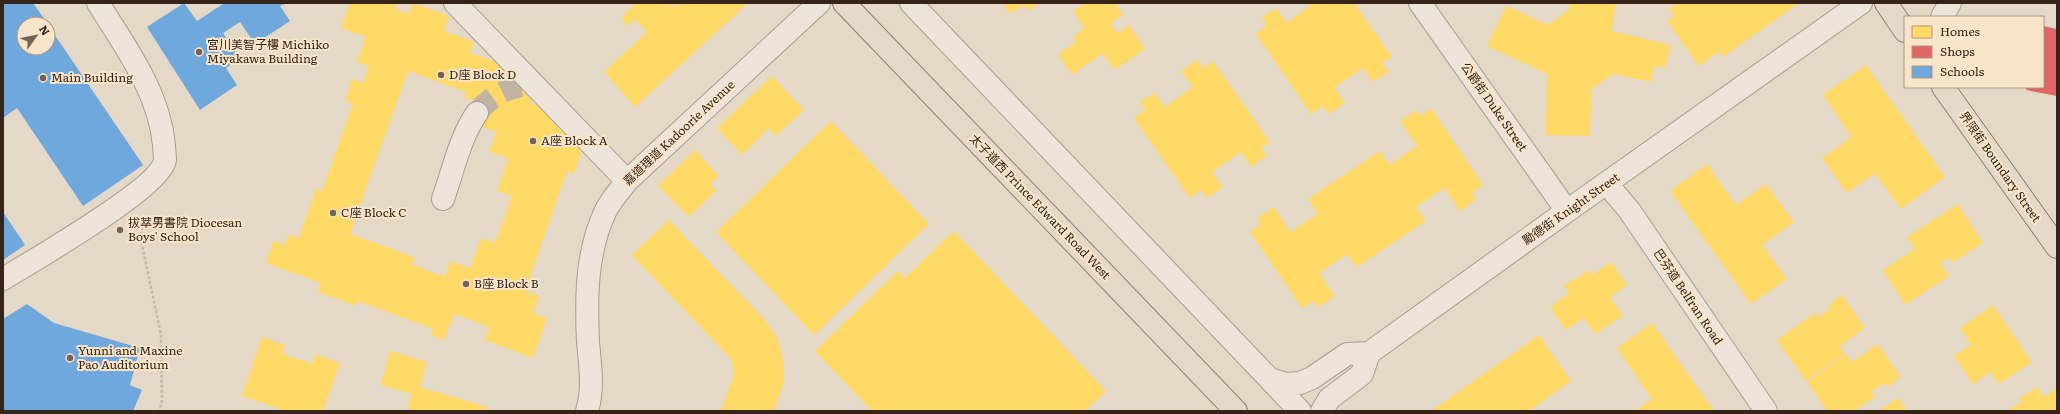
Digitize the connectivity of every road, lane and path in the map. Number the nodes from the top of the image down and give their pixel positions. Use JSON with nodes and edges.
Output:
{"nodes":[{"id":1,"x":98,"y":3,"type":"edge"},
{"id":2,"x":455,"y":3,"type":"edge"},
{"id":3,"x":819,"y":3,"type":"edge"},
{"id":4,"x":844,"y":3,"type":"edge"},
{"id":5,"x":911,"y":3,"type":"edge"},
{"id":6,"x":1420,"y":3,"type":"edge"},
{"id":7,"x":1861,"y":3,"type":"edge"},
{"id":8,"x":1886,"y":3,"type":"edge"},
{"id":9,"x":1950,"y":3,"type":"edge"},
{"id":10,"x":1943,"y":16,"type":"edge"},
{"id":11,"x":1904,"y":30,"type":"edge"},
{"id":12,"x":1945,"y":89,"type":"edge"},
{"id":13,"x":477,"y":113,"type":"tunnel mouth"},
{"id":14,"x":627,"y":181,"type":"junction"},
{"id":15,"x":1607,"y":184,"type":"junction"},
{"id":16,"x":143,"y":187,"type":"junction"},
{"id":17,"x":443,"y":199,"type":"dead end"},
{"id":18,"x":1567,"y":211,"type":"junction"},
{"id":19,"x":2057,"y":247,"type":"edge"},
{"id":20,"x":3,"y":279,"type":"edge"},
{"id":21,"x":1369,"y":353,"type":"junction"},
{"id":22,"x":1270,"y":379,"type":"junction"},
{"id":23,"x":159,"y":411,"type":"edge"},
{"id":24,"x":587,"y":411,"type":"edge"},
{"id":25,"x":1236,"y":411,"type":"edge"},
{"id":26,"x":1300,"y":411,"type":"edge"},
{"id":27,"x":1322,"y":411,"type":"edge"},
{"id":28,"x":1766,"y":411,"type":"edge"}],
"edges":[{"from":1,"to":16,"type":"street"},
{"from":2,"to":14,"type":"street"},
{"from":3,"to":14,"type":"street","name":"嘉道理道 Kadoorie Avenue"},
{"from":4,"to":25,"type":"main road","name":"太子道西 Prince Edward Road West"},
{"from":5,"to":22,"type":"street"},
{"from":6,"to":18,"type":"street","name":"公爵街 Duke Street"},
{"from":7,"to":15,"type":"street","name":"勵德街 Knight Street"},
{"from":8,"to":11,"type":"main road"},
{"from":9,"to":10,"type":"street"},
{"from":12,"to":19,"type":"main road","name":"界限街 Boundary Street"},
{"from":13,"to":17,"type":"street"},
{"from":14,"to":24,"type":"street","name":"嘉道理道 Kadoorie Avenue"},
{"from":15,"to":18,"type":"street","name":"勵德街 Knight Street"},
{"from":15,"to":28,"type":"street","name":"巴芬道 Belfran Road"},
{"from":16,"to":20,"type":"street"},
{"from":16,"to":23,"type":"path"},
{"from":18,"to":21,"type":"street","name":"勵德街 Knight Street"},
{"from":21,"to":22,"type":"street"},
{"from":21,"to":27,"type":"street"},
{"from":22,"to":26,"type":"street"}]}
